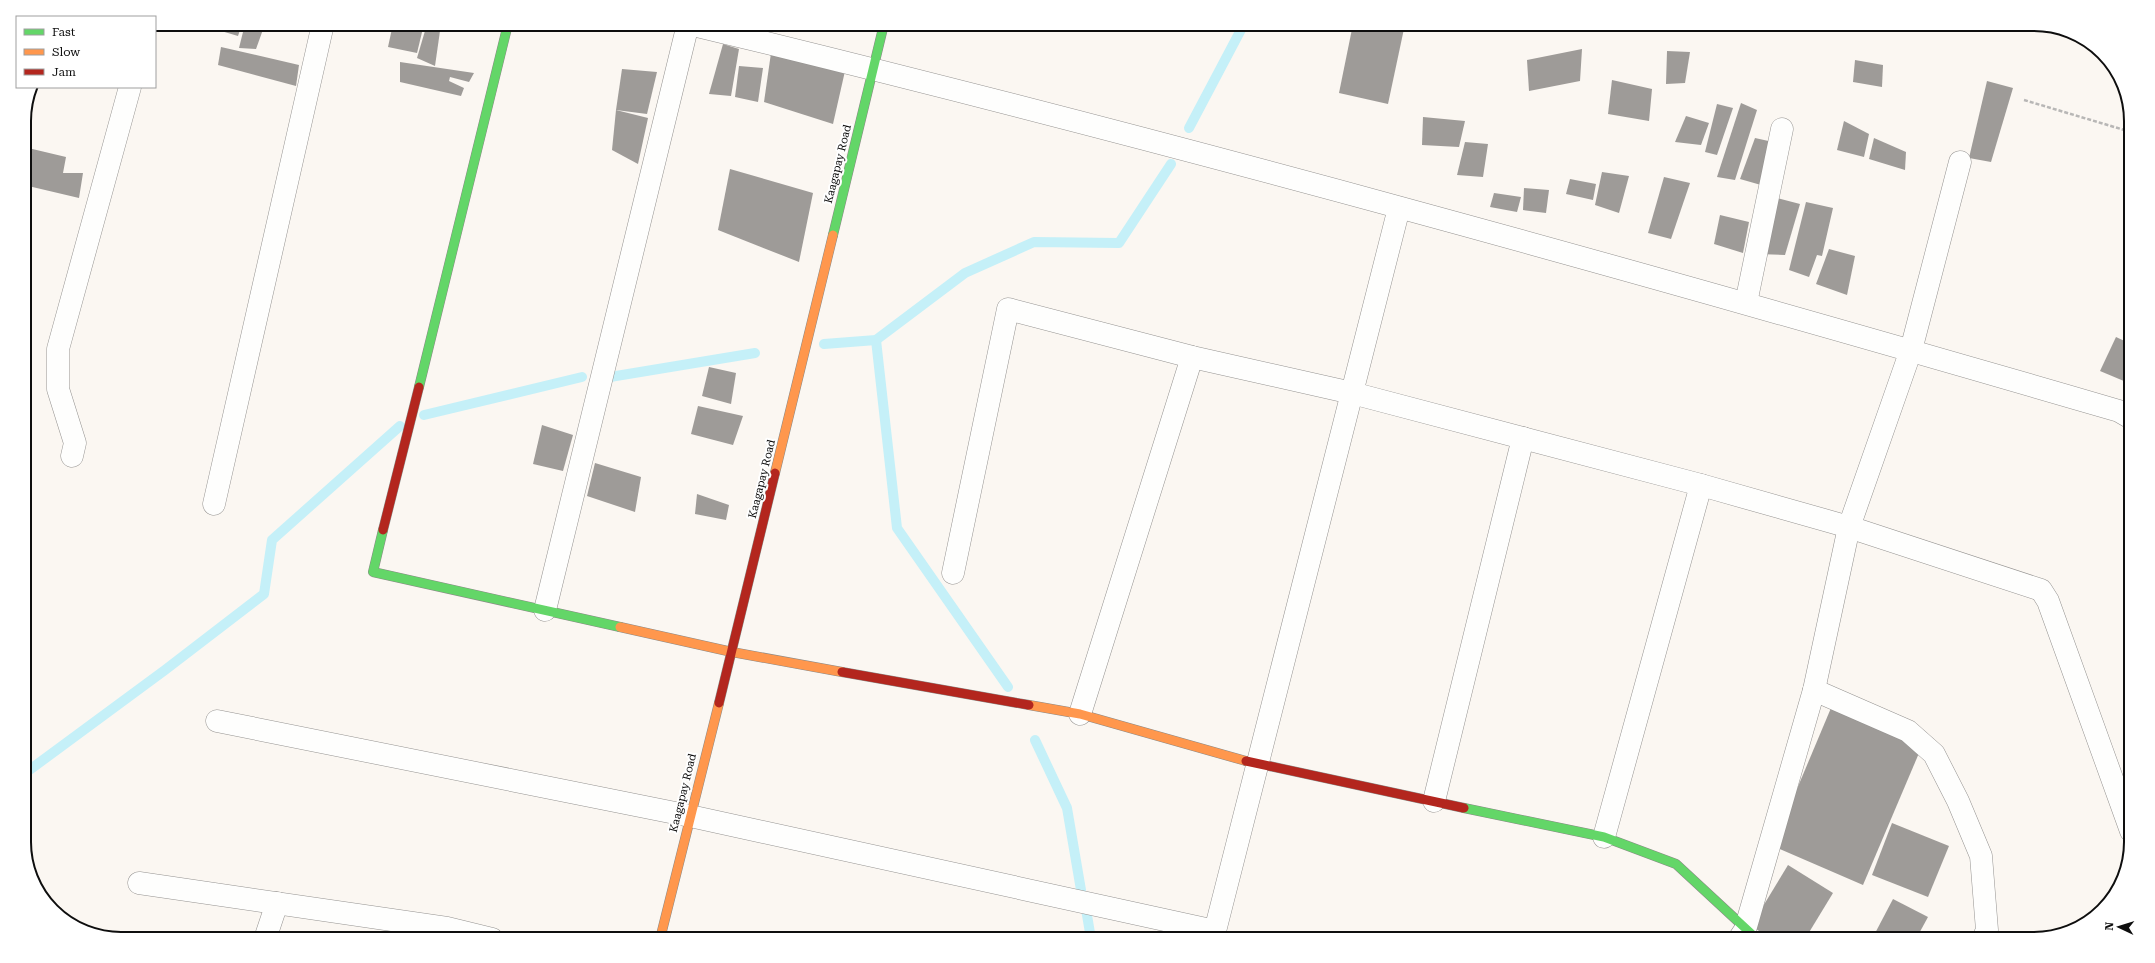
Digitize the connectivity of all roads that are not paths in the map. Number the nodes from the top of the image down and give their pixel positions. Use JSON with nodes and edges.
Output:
{"nodes":[{"id":1,"x":321,"y":31,"type":"edge"},
{"id":2,"x":506,"y":31,"type":"edge"},
{"id":3,"x":686,"y":31,"type":"edge"},
{"id":4,"x":717,"y":31,"type":"edge"},
{"id":5,"x":882,"y":31,"type":"edge"},
{"id":6,"x":874,"y":69,"type":"junction"},
{"id":7,"x":130,"y":88,"type":"edge"},
{"id":8,"x":1782,"y":129,"type":"dead end"},
{"id":9,"x":1960,"y":162,"type":"dead end"},
{"id":10,"x":1399,"y":208,"type":"junction"},
{"id":11,"x":1746,"y":303,"type":"junction"},
{"id":12,"x":1911,"y":350,"type":"junction"},
{"id":13,"x":1192,"y":357,"type":"junction"},
{"id":14,"x":1352,"y":393,"type":"junction"},
{"id":15,"x":2124,"y":414,"type":"edge"},
{"id":16,"x":1523,"y":438,"type":"junction"},
{"id":17,"x":72,"y":456,"type":"dead end"},
{"id":18,"x":1701,"y":484,"type":"junction"},
{"id":19,"x":214,"y":504,"type":"dead end"},
{"id":20,"x":1849,"y":527,"type":"junction"},
{"id":21,"x":953,"y":573,"type":"dead end"},
{"id":22,"x":545,"y":610,"type":"junction"},
{"id":23,"x":732,"y":652,"type":"junction"},
{"id":24,"x":1814,"y":690,"type":"junction"},
{"id":25,"x":1080,"y":714,"type":"junction"},
{"id":26,"x":217,"y":721,"type":"dead end"},
{"id":27,"x":1256,"y":764,"type":"junction"},
{"id":28,"x":1434,"y":801,"type":"junction"},
{"id":29,"x":2124,"y":812,"type":"edge"},
{"id":30,"x":690,"y":816,"type":"junction"},
{"id":31,"x":1604,"y":837,"type":"junction"},
{"id":32,"x":139,"y":883,"type":"dead end"},
{"id":33,"x":277,"y":903,"type":"junction"},
{"id":34,"x":267,"y":932,"type":"edge"},
{"id":35,"x":434,"y":932,"type":"edge"},
{"id":36,"x":662,"y":932,"type":"edge"},
{"id":37,"x":1201,"y":932,"type":"edge"},
{"id":38,"x":1215,"y":932,"type":"edge"},
{"id":39,"x":1743,"y":932,"type":"edge"},
{"id":40,"x":1748,"y":932,"type":"edge"},
{"id":41,"x":1986,"y":932,"type":"edge"}],
"edges":[{"from":1,"to":19,"type":"street"},
{"from":2,"to":22,"type":"street"},
{"from":3,"to":22,"type":"street"},
{"from":4,"to":6,"type":"street"},
{"from":5,"to":6,"type":"street","name":"Kaagapay Road"},
{"from":6,"to":10,"type":"street"},
{"from":6,"to":23,"type":"street","name":"Kaagapay Road"},
{"from":7,"to":17,"type":"street"},
{"from":8,"to":11,"type":"street"},
{"from":9,"to":12,"type":"street"},
{"from":10,"to":11,"type":"street"},
{"from":10,"to":14,"type":"street"},
{"from":11,"to":12,"type":"street"},
{"from":12,"to":15,"type":"street"},
{"from":12,"to":20,"type":"street"},
{"from":13,"to":14,"type":"street"},
{"from":13,"to":21,"type":"street"},
{"from":13,"to":25,"type":"street"},
{"from":14,"to":16,"type":"street"},
{"from":14,"to":27,"type":"street"},
{"from":16,"to":18,"type":"street"},
{"from":16,"to":28,"type":"street"},
{"from":18,"to":20,"type":"street"},
{"from":18,"to":31,"type":"street"},
{"from":20,"to":24,"type":"street"},
{"from":20,"to":29,"type":"street"},
{"from":22,"to":23,"type":"street"},
{"from":23,"to":25,"type":"street"},
{"from":23,"to":30,"type":"street","name":"Kaagapay Road"},
{"from":24,"to":40,"type":"street"},
{"from":24,"to":41,"type":"street"},
{"from":25,"to":27,"type":"street"},
{"from":26,"to":30,"type":"street"},
{"from":27,"to":28,"type":"street"},
{"from":27,"to":38,"type":"street"},
{"from":28,"to":31,"type":"street"},
{"from":30,"to":36,"type":"street","name":"Kaagapay Road"},
{"from":30,"to":37,"type":"street"},
{"from":31,"to":39,"type":"street"},
{"from":32,"to":33,"type":"street"},
{"from":33,"to":34,"type":"street"},
{"from":33,"to":35,"type":"street"}]}
